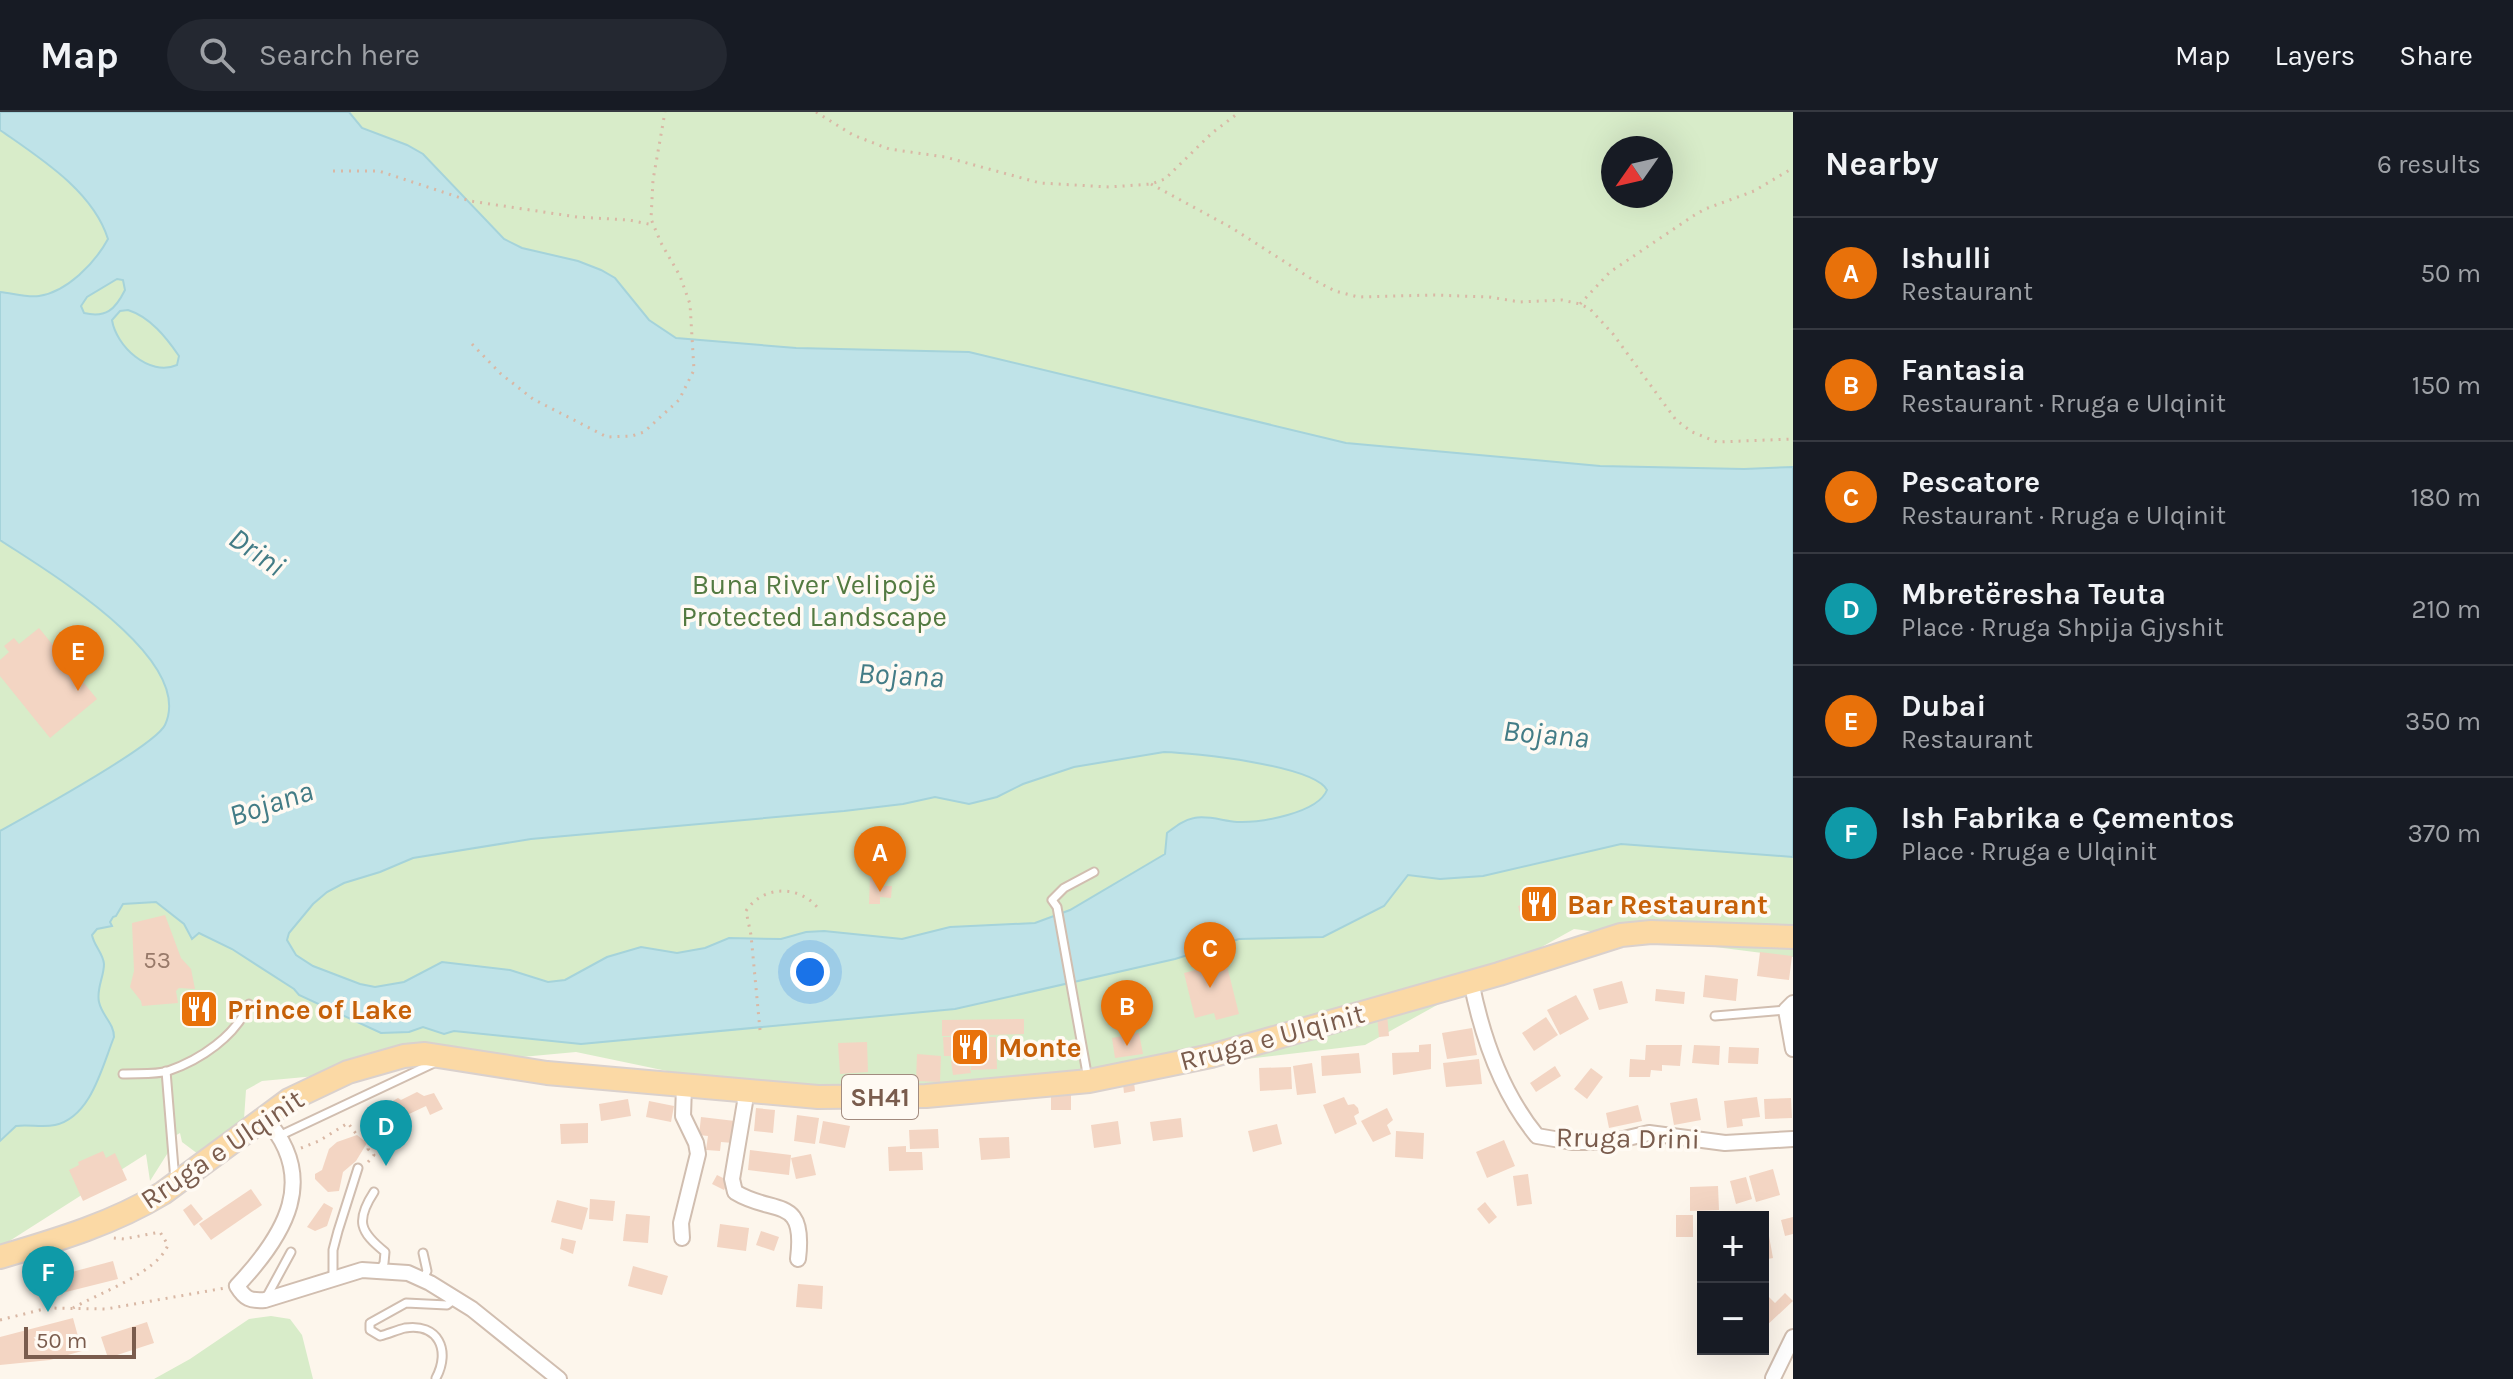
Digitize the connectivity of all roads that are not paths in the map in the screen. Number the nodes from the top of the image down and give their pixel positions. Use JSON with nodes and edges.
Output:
{"nodes":[{"id":1,"x":1094,"y":872,"type":"dead end"},
{"id":2,"x":1793,"y":937,"type":"edge"},
{"id":3,"x":1471,"y":981,"type":"junction"},
{"id":4,"x":249,"y":1004,"type":"dead end"},
{"id":5,"x":1789,"y":1007,"type":"edge"},
{"id":6,"x":1715,"y":1016,"type":"dead end"},
{"id":7,"x":1793,"y":1049,"type":"edge"},
{"id":8,"x":448,"y":1057,"type":"junction"},
{"id":9,"x":166,"y":1071,"type":"junction"},
{"id":10,"x":123,"y":1074,"type":"dead end"},
{"id":11,"x":1089,"y":1081,"type":"junction"},
{"id":12,"x":684,"y":1086,"type":"junction"},
{"id":13,"x":742,"y":1091,"type":"junction"},
{"id":14,"x":264,"y":1117,"type":"junction"},
{"id":15,"x":1793,"y":1139,"type":"edge"},
{"id":16,"x":282,"y":1141,"type":"junction"},
{"id":17,"x":358,"y":1168,"type":"dead end"},
{"id":18,"x":176,"y":1183,"type":"junction"},
{"id":19,"x":374,"y":1192,"type":"dead end"},
{"id":20,"x":682,"y":1238,"type":"dead end"},
{"id":21,"x":291,"y":1252,"type":"dead end"},
{"id":22,"x":423,"y":1253,"type":"dead end"},
{"id":23,"x":0,"y":1257,"type":"edge"},
{"id":24,"x":798,"y":1259,"type":"dead end"},
{"id":25,"x":379,"y":1271,"type":"junction"},
{"id":26,"x":333,"y":1278,"type":"junction"},
{"id":27,"x":423,"y":1279,"type":"junction"},
{"id":28,"x":455,"y":1299,"type":"junction"},
{"id":29,"x":265,"y":1300,"type":"junction"},
{"id":30,"x":1793,"y":1337,"type":"edge"},
{"id":31,"x":436,"y":1378,"type":"edge"},
{"id":32,"x":1773,"y":1378,"type":"edge"},
{"id":33,"x":559,"y":1379,"type":"edge"}],
"edges":[{"from":1,"to":11,"type":"lane"},
{"from":2,"to":3,"type":"main road","name":"Rruga e Ulqinit","number":"SH41"},
{"from":3,"to":11,"type":"main road","name":"Rruga e Ulqinit","number":"SH41"},
{"from":3,"to":15,"type":"street","name":"Rruga Drini"},
{"from":4,"to":9,"type":"lane"},
{"from":5,"to":6,"type":"lane"},
{"from":5,"to":7,"type":"street"},
{"from":8,"to":12,"type":"main road","name":"Rruga e Ulqinit","number":"SH41"},
{"from":8,"to":14,"type":"main road","name":"Rruga e Ulqinit","number":"SH41"},
{"from":8,"to":16,"type":"lane"},
{"from":9,"to":10,"type":"lane"},
{"from":9,"to":18,"type":"lane"},
{"from":11,"to":13,"type":"main road","name":"Rruga e Ulqinit","number":"SH41"},
{"from":12,"to":13,"type":"main road","name":"Rruga e Ulqinit","number":"SH41"},
{"from":12,"to":20,"type":"street"},
{"from":13,"to":24,"type":"street"},
{"from":14,"to":16,"type":"street"},
{"from":14,"to":18,"type":"main road","name":"Rruga e Ulqinit","number":"SH41"},
{"from":16,"to":29,"type":"street"},
{"from":17,"to":26,"type":"lane"},
{"from":18,"to":23,"type":"main road","name":"Rruga e Ulqinit","number":"SH41"},
{"from":19,"to":25,"type":"lane"},
{"from":21,"to":29,"type":"lane"},
{"from":22,"to":27,"type":"lane"},
{"from":25,"to":26,"type":"street"},
{"from":25,"to":27,"type":"street"},
{"from":26,"to":29,"type":"street"},
{"from":27,"to":28,"type":"street"},
{"from":28,"to":31,"type":"lane"},
{"from":28,"to":33,"type":"street"},
{"from":30,"to":32,"type":"street"}]}
